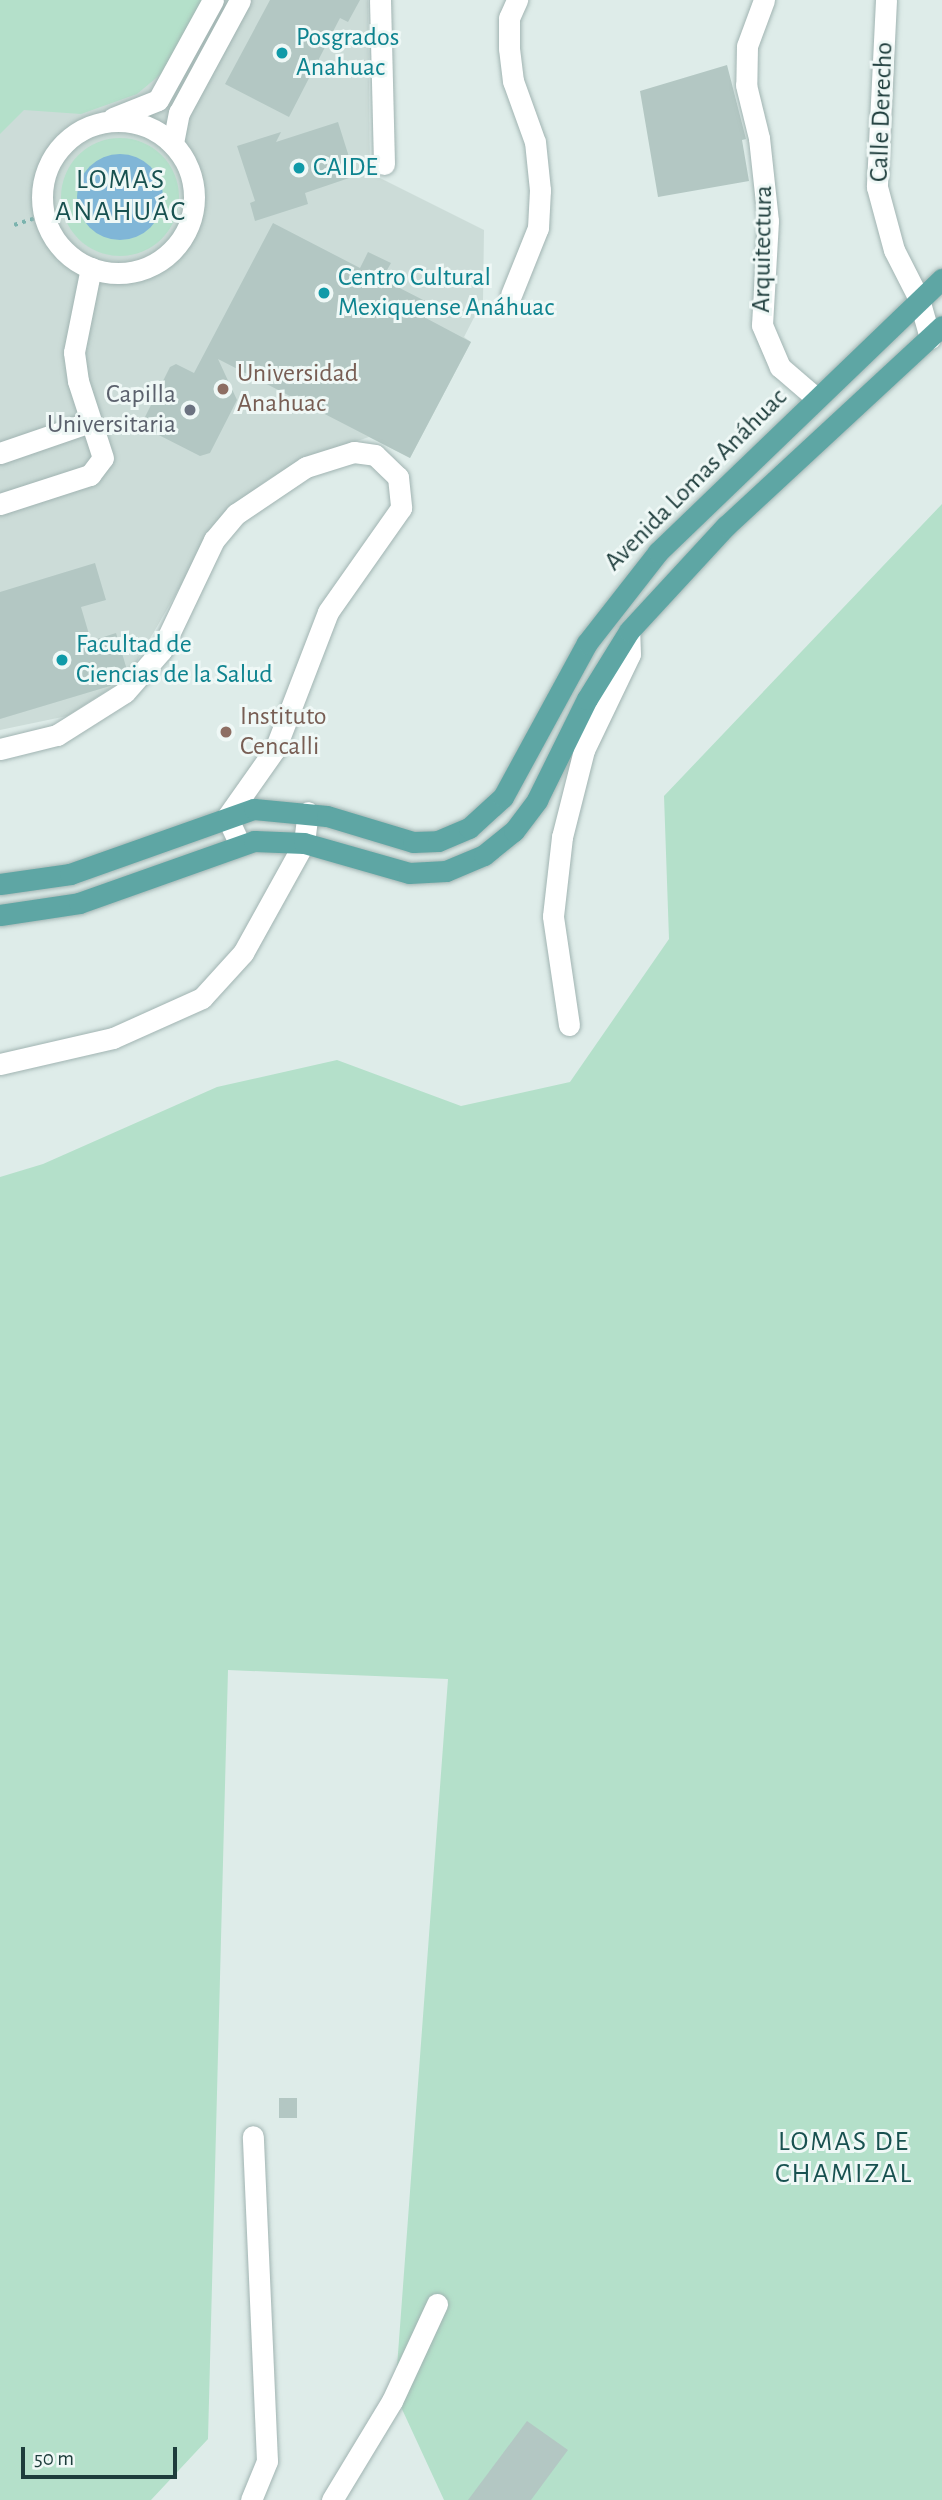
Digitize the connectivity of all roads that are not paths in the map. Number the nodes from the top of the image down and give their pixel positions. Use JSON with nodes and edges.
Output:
{"nodes":[{"id":1,"x":213,"y":0,"type":"edge"},
{"id":2,"x":240,"y":0,"type":"edge"},
{"id":3,"x":380,"y":0,"type":"edge"},
{"id":4,"x":517,"y":0,"type":"edge"},
{"id":5,"x":764,"y":0,"type":"edge"},
{"id":6,"x":886,"y":0,"type":"edge"},
{"id":7,"x":104,"y":122,"type":"junction"},
{"id":8,"x":173,"y":143,"type":"junction"},
{"id":9,"x":384,"y":164,"type":"dead end"},
{"id":10,"x":91,"y":268,"type":"junction"},
{"id":11,"x":942,"y":279,"type":"edge"},
{"id":12,"x":511,"y":295,"type":"dead end"},
{"id":13,"x":919,"y":299,"type":"junction"},
{"id":14,"x":936,"y":332,"type":"edge"},
{"id":15,"x":816,"y":398,"type":"junction"},
{"id":16,"x":90,"y":422,"type":"junction"},
{"id":17,"x":0,"y":453,"type":"edge"},
{"id":18,"x":0,"y":504,"type":"edge"},
{"id":19,"x":629,"y":631,"type":"junction"},
{"id":20,"x":0,"y":749,"type":"edge"},
{"id":21,"x":308,"y":812,"type":"junction"},
{"id":22,"x":227,"y":817,"type":"junction"},
{"id":23,"x":239,"y":843,"type":"junction"},
{"id":24,"x":304,"y":843,"type":"junction"},
{"id":25,"x":0,"y":884,"type":"edge"},
{"id":26,"x":0,"y":915,"type":"edge"},
{"id":27,"x":569,"y":1025,"type":"dead end"},
{"id":28,"x":0,"y":1064,"type":"edge"},
{"id":29,"x":253,"y":2136,"type":"dead end"},
{"id":30,"x":437,"y":2304,"type":"dead end"},
{"id":31,"x":251,"y":2500,"type":"edge"},
{"id":32,"x":332,"y":2500,"type":"edge"}],
"edges":[{"from":1,"to":7,"type":"street"},
{"from":2,"to":8,"type":"street"},
{"from":3,"to":9,"type":"street"},
{"from":4,"to":12,"type":"street"},
{"from":5,"to":15,"type":"street","name":"Arquitectura"},
{"from":6,"to":13,"type":"street","name":"Calle Derecho"},
{"from":7,"to":8,"type":"street"},
{"from":7,"to":10,"type":"street"},
{"from":8,"to":10,"type":"street"},
{"from":10,"to":16,"type":"street"},
{"from":11,"to":13,"type":"main road","name":"Avenida Lomas Anáhuac"},
{"from":13,"to":14,"type":"street","name":"Calle Derecho"},
{"from":13,"to":15,"type":"main road","name":"Avenida Lomas Anáhuac"},
{"from":14,"to":19,"type":"main road","name":"Avenida Lomas Anáhuac"},
{"from":15,"to":21,"type":"main road","name":"Avenida Lomas Anáhuac"},
{"from":16,"to":17,"type":"street"},
{"from":16,"to":18,"type":"street"},
{"from":19,"to":24,"type":"main road","name":"Avenida Lomas Anáhuac"},
{"from":19,"to":27,"type":"street"},
{"from":20,"to":22,"type":"street"},
{"from":21,"to":22,"type":"main road","name":"Avenida Lomas Anáhuac"},
{"from":21,"to":24,"type":"street"},
{"from":22,"to":23,"type":"street"},
{"from":22,"to":25,"type":"main road","name":"Avenida Lomas Anáhuac"},
{"from":23,"to":24,"type":"main road","name":"Avenida Lomas Anáhuac"},
{"from":23,"to":26,"type":"main road","name":"Avenida Lomas Anáhuac"},
{"from":24,"to":28,"type":"street"},
{"from":29,"to":31,"type":"street"},
{"from":30,"to":32,"type":"street"}]}
